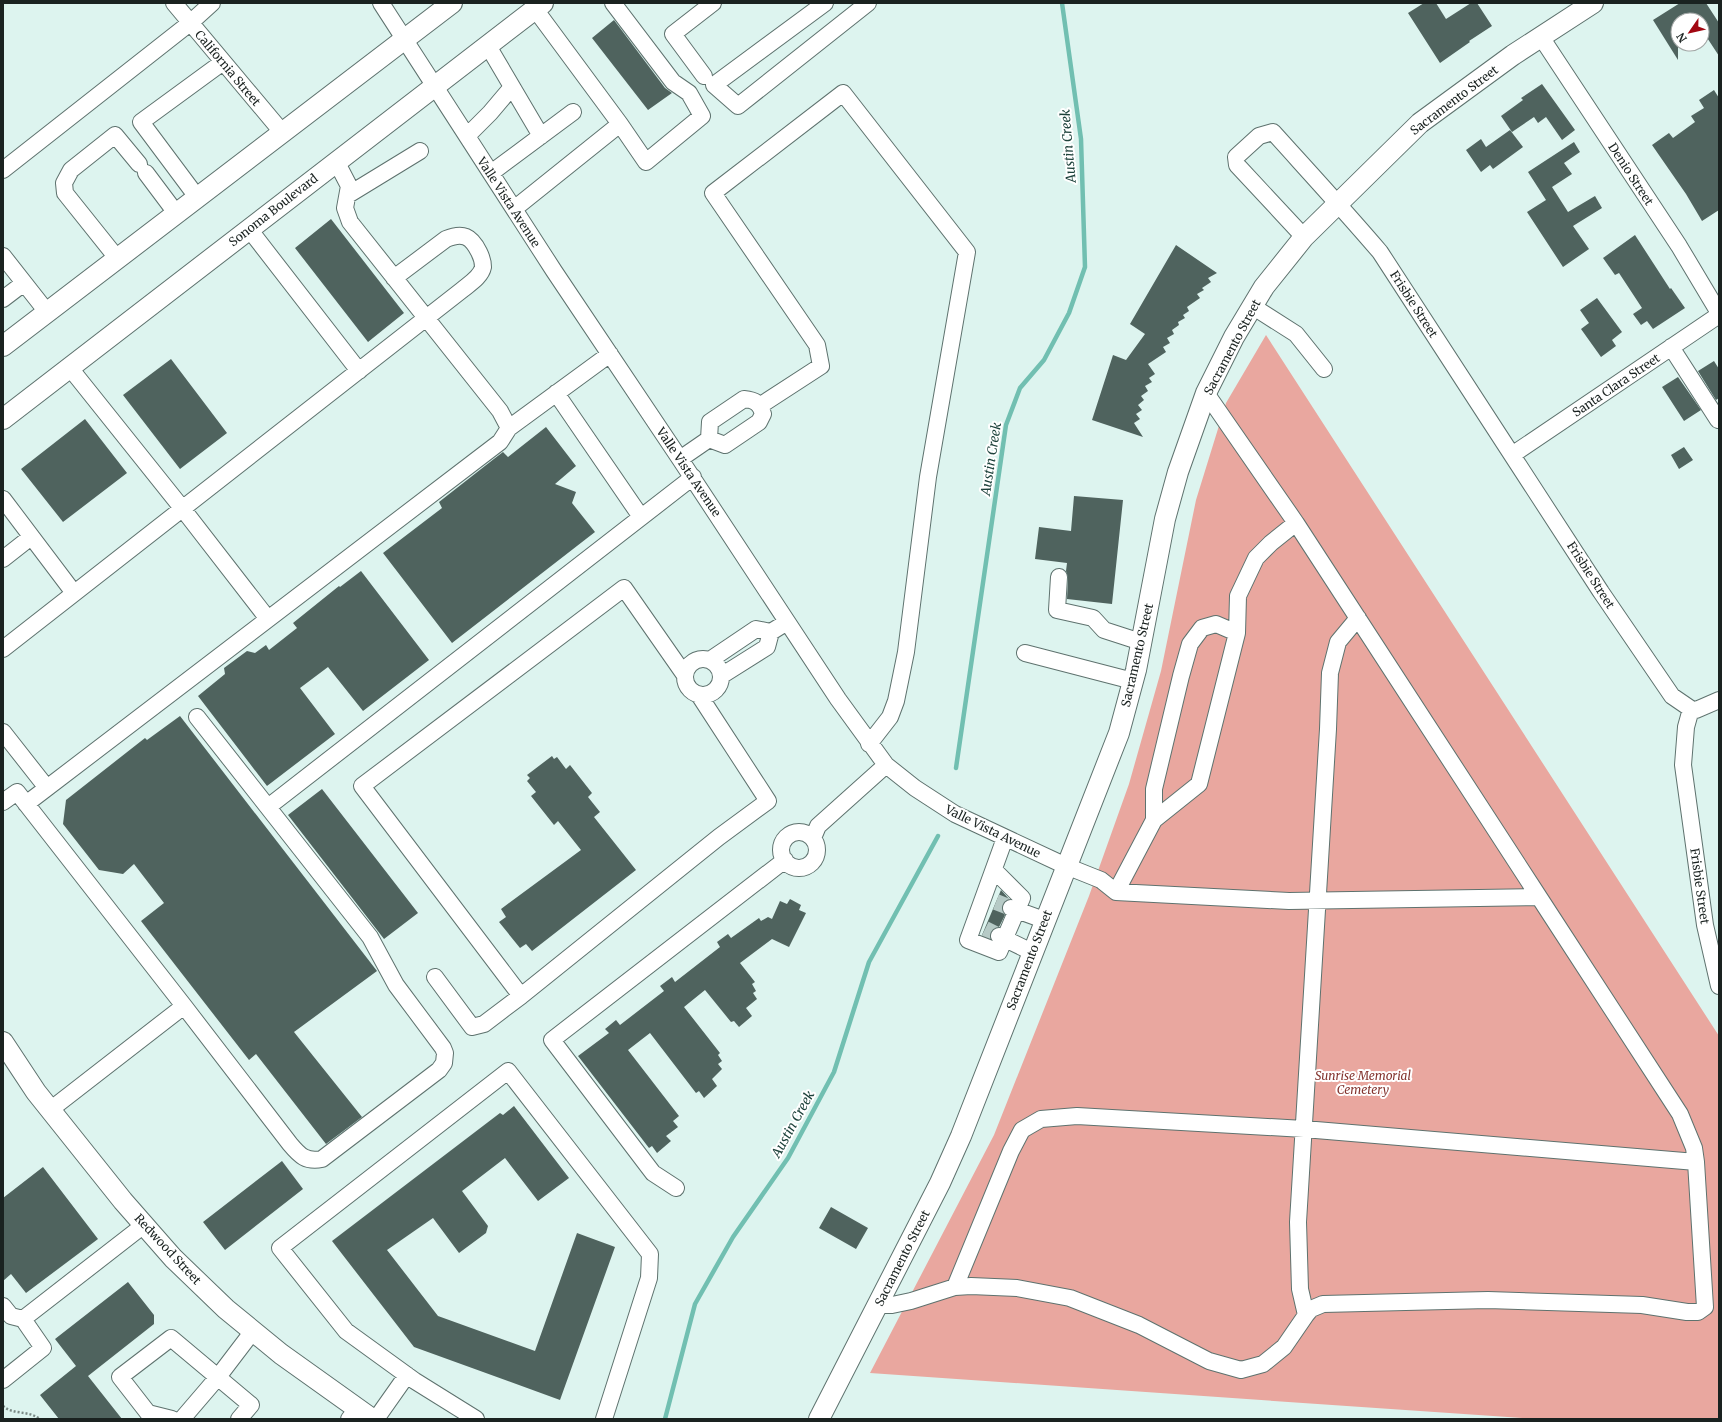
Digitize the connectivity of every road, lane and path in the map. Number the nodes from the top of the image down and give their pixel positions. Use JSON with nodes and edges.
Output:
{"nodes":[{"id":1,"x":174,"y":3,"type":"edge"},
{"id":2,"x":212,"y":3,"type":"edge"},
{"id":3,"x":381,"y":3,"type":"edge"},
{"id":4,"x":452,"y":3,"type":"edge"},
{"id":5,"x":613,"y":3,"type":"edge"},
{"id":6,"x":713,"y":3,"type":"edge"},
{"id":7,"x":825,"y":3,"type":"edge"},
{"id":8,"x":868,"y":3,"type":"edge"},
{"id":9,"x":1593,"y":3,"type":"edge"},
{"id":10,"x":539,"y":6,"type":"edge"},
{"id":11,"x":190,"y":23,"type":"junction"},
{"id":12,"x":1541,"y":37,"type":"junction"},
{"id":13,"x":404,"y":39,"type":"junction"},
{"id":14,"x":488,"y":46,"type":"junction"},
{"id":15,"x":223,"y":62,"type":"junction"},
{"id":16,"x":704,"y":76,"type":"dead end"},
{"id":17,"x":435,"y":86,"type":"junction"},
{"id":18,"x":512,"y":87,"type":"junction"},
{"id":19,"x":573,"y":112,"type":"dead end"},
{"id":20,"x":620,"y":124,"type":"junction"},
{"id":21,"x":282,"y":132,"type":"junction"},
{"id":22,"x":467,"y":136,"type":"junction"},
{"id":23,"x":541,"y":136,"type":"junction"},
{"id":24,"x":420,"y":150,"type":"dead end"},
{"id":25,"x":336,"y":161,"type":"junction"},
{"id":26,"x":3,"y":170,"type":"edge"},
{"id":27,"x":491,"y":173,"type":"junction"},
{"id":28,"x":348,"y":195,"type":"junction"},
{"id":29,"x":197,"y":197,"type":"junction"},
{"id":30,"x":1339,"y":203,"type":"junction"},
{"id":31,"x":514,"y":209,"type":"junction"},
{"id":32,"x":176,"y":213,"type":"junction"},
{"id":33,"x":249,"y":229,"type":"junction"},
{"id":34,"x":1304,"y":237,"type":"junction"},
{"id":35,"x":3,"y":256,"type":"edge"},
{"id":36,"x":117,"y":258,"type":"junction"},
{"id":37,"x":394,"y":278,"type":"junction"},
{"id":38,"x":24,"y":283,"type":"junction"},
{"id":39,"x":3,"y":299,"type":"edge"},
{"id":40,"x":1252,"y":306,"type":"junction"},
{"id":41,"x":47,"y":312,"type":"junction"},
{"id":42,"x":426,"y":318,"type":"junction"},
{"id":43,"x":1717,"y":320,"type":"edge"},
{"id":44,"x":3,"y":346,"type":"edge"},
{"id":45,"x":1671,"y":347,"type":"junction"},
{"id":46,"x":610,"y":354,"type":"junction"},
{"id":47,"x":70,"y":368,"type":"junction"},
{"id":48,"x":1324,"y":369,"type":"dead end"},
{"id":49,"x":359,"y":371,"type":"junction"},
{"id":50,"x":556,"y":393,"type":"junction"},
{"id":51,"x":1206,"y":393,"type":"junction"},
{"id":52,"x":761,"y":406,"type":"junction"},
{"id":53,"x":3,"y":418,"type":"edge"},
{"id":54,"x":1718,"y":420,"type":"dead end"},
{"id":55,"x":509,"y":428,"type":"junction"},
{"id":56,"x":709,"y":439,"type":"junction"},
{"id":57,"x":1512,"y":455,"type":"junction"},
{"id":58,"x":680,"y":459,"type":"junction"},
{"id":59,"x":693,"y":477,"type":"junction"},
{"id":60,"x":3,"y":500,"type":"edge"},
{"id":61,"x":182,"y":508,"type":"junction"},
{"id":62,"x":641,"y":517,"type":"junction"},
{"id":63,"x":1296,"y":523,"type":"junction"},
{"id":64,"x":31,"y":537,"type":"junction"},
{"id":65,"x":3,"y":559,"type":"edge"},
{"id":66,"x":1059,"y":577,"type":"dead end"},
{"id":67,"x":74,"y":593,"type":"junction"},
{"id":68,"x":1358,"y":618,"type":"junction"},
{"id":69,"x":268,"y":619,"type":"junction"},
{"id":70,"x":787,"y":622,"type":"junction"},
{"id":71,"x":771,"y":632,"type":"junction"},
{"id":72,"x":1237,"y":633,"type":"junction"},
{"id":73,"x":1141,"y":642,"type":"junction"},
{"id":74,"x":3,"y":649,"type":"edge"},
{"id":75,"x":1025,"y":653,"type":"dead end"},
{"id":76,"x":710,"y":660,"type":"junction"},
{"id":77,"x":684,"y":674,"type":"junction"},
{"id":78,"x":721,"y":676,"type":"junction"},
{"id":79,"x":1133,"y":681,"type":"junction"},
{"id":80,"x":699,"y":695,"type":"junction"},
{"id":81,"x":1719,"y":700,"type":"edge"},
{"id":82,"x":1691,"y":710,"type":"junction"},
{"id":83,"x":197,"y":717,"type":"dead end"},
{"id":84,"x":3,"y":732,"type":"edge"},
{"id":85,"x":869,"y":744,"type":"junction"},
{"id":86,"x":886,"y":765,"type":"junction"},
{"id":87,"x":47,"y":788,"type":"junction"},
{"id":88,"x":3,"y":802,"type":"edge"},
{"id":89,"x":26,"y":804,"type":"junction"},
{"id":90,"x":268,"y":807,"type":"junction"},
{"id":91,"x":1154,"y":820,"type":"junction"},
{"id":92,"x":813,"y":838,"type":"junction"},
{"id":93,"x":1005,"y":838,"type":"junction"},
{"id":94,"x":785,"y":860,"type":"junction"},
{"id":95,"x":1066,"y":866,"type":"junction"},
{"id":96,"x":994,"y":870,"type":"junction"},
{"id":97,"x":1116,"y":892,"type":"junction"},
{"id":98,"x":1539,"y":897,"type":"junction"},
{"id":99,"x":1318,"y":901,"type":"junction"},
{"id":100,"x":1014,"y":909,"type":"junction"},
{"id":101,"x":1044,"y":920,"type":"junction"},
{"id":102,"x":991,"y":932,"type":"junction"},
{"id":103,"x":1714,"y":944,"type":"edge"},
{"id":104,"x":1032,"y":952,"type":"junction"},
{"id":105,"x":435,"y":977,"type":"dead end"},
{"id":106,"x":1719,"y":986,"type":"edge"},
{"id":107,"x":521,"y":996,"type":"junction"},
{"id":108,"x":184,"y":1006,"type":"junction"},
{"id":109,"x":3,"y":1042,"type":"edge"},
{"id":110,"x":50,"y":1110,"type":"junction"},
{"id":111,"x":1304,"y":1129,"type":"junction"},
{"id":112,"x":1696,"y":1162,"type":"junction"},
{"id":113,"x":676,"y":1188,"type":"dead end"},
{"id":114,"x":144,"y":1225,"type":"junction"},
{"id":115,"x":955,"y":1287,"type":"junction"},
{"id":116,"x":878,"y":1305,"type":"junction"},
{"id":117,"x":1306,"y":1315,"type":"junction"},
{"id":118,"x":10,"y":1316,"type":"edge"},
{"id":119,"x":253,"y":1331,"type":"junction"},
{"id":120,"x":407,"y":1375,"type":"junction"},
{"id":121,"x":218,"y":1377,"type":"junction"},
{"id":122,"x":3,"y":1380,"type":"edge"},
{"id":123,"x":3,"y":1406,"type":"edge"},
{"id":124,"x":359,"y":1416,"type":"edge"},
{"id":125,"x":40,"y":1419,"type":"edge"},
{"id":126,"x":172,"y":1419,"type":"edge"},
{"id":127,"x":182,"y":1419,"type":"edge"},
{"id":128,"x":239,"y":1419,"type":"edge"},
{"id":129,"x":376,"y":1419,"type":"edge"},
{"id":130,"x":476,"y":1419,"type":"edge"},
{"id":131,"x":604,"y":1419,"type":"edge"},
{"id":132,"x":819,"y":1419,"type":"edge"}],
"edges":[{"from":1,"to":11,"type":"street","name":"California Street"},
{"from":2,"to":11,"type":"street"},
{"from":3,"to":13,"type":"street","name":"Valle Vista Avenue"},
{"from":4,"to":13,"type":"main road"},
{"from":5,"to":20,"type":"street"},
{"from":6,"to":16,"type":"street"},
{"from":7,"to":8,"type":"street"},
{"from":9,"to":12,"type":"main road","name":"Sacramento Street"},
{"from":10,"to":14,"type":"main road","name":"Sonoma Boulevard"},
{"from":10,"to":20,"type":"street"},
{"from":11,"to":15,"type":"street","name":"California Street"},
{"from":11,"to":26,"type":"street"},
{"from":12,"to":30,"type":"main road","name":"Sacramento Street"},
{"from":12,"to":43,"type":"street","name":"Denio Street"},
{"from":13,"to":17,"type":"street","name":"Valle Vista Avenue"},
{"from":13,"to":21,"type":"main road"},
{"from":14,"to":17,"type":"main road","name":"Sonoma Boulevard"},
{"from":14,"to":18,"type":"street"},
{"from":15,"to":21,"type":"street","name":"California Street"},
{"from":15,"to":29,"type":"street"},
{"from":17,"to":22,"type":"street","name":"Valle Vista Avenue"},
{"from":17,"to":25,"type":"main road","name":"Sonoma Boulevard"},
{"from":18,"to":22,"type":"street"},
{"from":18,"to":23,"type":"street"},
{"from":19,"to":23,"type":"street"},
{"from":20,"to":31,"type":"street"},
{"from":21,"to":29,"type":"main road"},
{"from":22,"to":27,"type":"street","name":"Valle Vista Avenue"},
{"from":23,"to":27,"type":"street"},
{"from":24,"to":28,"type":"street"},
{"from":25,"to":28,"type":"street"},
{"from":25,"to":33,"type":"main road","name":"Sonoma Boulevard"},
{"from":27,"to":31,"type":"street","name":"Valle Vista Avenue"},
{"from":28,"to":37,"type":"street"},
{"from":29,"to":32,"type":"main road"},
{"from":30,"to":34,"type":"main road","name":"Sacramento Street"},
{"from":30,"to":34,"type":"street","name":"Frisbie Street"},
{"from":30,"to":57,"type":"street","name":"Frisbie Street"},
{"from":31,"to":46,"type":"street","name":"Valle Vista Avenue"},
{"from":32,"to":36,"type":"main road"},
{"from":32,"to":36,"type":"street"},
{"from":33,"to":47,"type":"main road","name":"Sonoma Boulevard"},
{"from":33,"to":49,"type":"street"},
{"from":34,"to":40,"type":"main road","name":"Sacramento Street"},
{"from":35,"to":38,"type":"street"},
{"from":36,"to":41,"type":"main road"},
{"from":37,"to":42,"type":"street"},
{"from":37,"to":42,"type":"street"},
{"from":38,"to":39,"type":"street"},
{"from":38,"to":41,"type":"street"},
{"from":40,"to":48,"type":"street"},
{"from":40,"to":51,"type":"main road","name":"Sacramento Street"},
{"from":41,"to":44,"type":"main road"},
{"from":42,"to":49,"type":"street"},
{"from":42,"to":55,"type":"street"},
{"from":43,"to":45,"type":"street","name":"Santa Clara Street"},
{"from":45,"to":54,"type":"street"},
{"from":45,"to":57,"type":"street","name":"Santa Clara Street"},
{"from":46,"to":50,"type":"street"},
{"from":46,"to":58,"type":"street","name":"Valle Vista Avenue"},
{"from":47,"to":53,"type":"main road","name":"Sonoma Boulevard"},
{"from":47,"to":61,"type":"street"},
{"from":49,"to":61,"type":"street"},
{"from":50,"to":55,"type":"street"},
{"from":50,"to":62,"type":"street"},
{"from":51,"to":63,"type":"street"},
{"from":51,"to":73,"type":"main road","name":"Sacramento Street"},
{"from":52,"to":56,"type":"street"},
{"from":52,"to":56,"type":"street"},
{"from":52,"to":85,"type":"street"},
{"from":55,"to":69,"type":"street"},
{"from":56,"to":58,"type":"street"},
{"from":57,"to":82,"type":"street","name":"Frisbie Street"},
{"from":58,"to":59,"type":"street","name":"Valle Vista Avenue"},
{"from":59,"to":62,"type":"street"},
{"from":59,"to":70,"type":"street","name":"Valle Vista Avenue"},
{"from":60,"to":64,"type":"street"},
{"from":61,"to":67,"type":"street"},
{"from":61,"to":69,"type":"street"},
{"from":62,"to":90,"type":"street"},
{"from":63,"to":68,"type":"street"},
{"from":63,"to":72,"type":"street"},
{"from":64,"to":65,"type":"street"},
{"from":64,"to":67,"type":"street"},
{"from":66,"to":73,"type":"street"},
{"from":67,"to":74,"type":"street"},
{"from":68,"to":98,"type":"street"},
{"from":68,"to":99,"type":"street"},
{"from":69,"to":87,"type":"street"},
{"from":70,"to":71,"type":"street"},
{"from":70,"to":85,"type":"street","name":"Valle Vista Avenue"},
{"from":71,"to":76,"type":"street"},
{"from":71,"to":78,"type":"street"},
{"from":72,"to":91,"type":"street"},
{"from":72,"to":91,"type":"street"},
{"from":73,"to":79,"type":"main road","name":"Sacramento Street"},
{"from":75,"to":79,"type":"street"},
{"from":76,"to":77,"type":"street"},
{"from":76,"to":78,"type":"street"},
{"from":77,"to":80,"type":"street"},
{"from":77,"to":107,"type":"street"},
{"from":78,"to":80,"type":"street"},
{"from":79,"to":95,"type":"main road","name":"Sacramento Street"},
{"from":80,"to":107,"type":"street"},
{"from":81,"to":82,"type":"street"},
{"from":82,"to":103,"type":"street","name":"Frisbie Street"},
{"from":83,"to":90,"type":"street"},
{"from":84,"to":87,"type":"street"},
{"from":85,"to":86,"type":"street","name":"Valle Vista Avenue"},
{"from":86,"to":92,"type":"street"},
{"from":86,"to":93,"type":"street","name":"Valle Vista Avenue"},
{"from":87,"to":89,"type":"street"},
{"from":88,"to":89,"type":"street"},
{"from":89,"to":108,"type":"street"},
{"from":90,"to":108,"type":"street"},
{"from":91,"to":97,"type":"street"},
{"from":92,"to":94,"type":"street"},
{"from":92,"to":94,"type":"street"},
{"from":93,"to":95,"type":"street","name":"Valle Vista Avenue"},
{"from":93,"to":96,"type":"street"},
{"from":94,"to":113,"type":"street"},
{"from":95,"to":97,"type":"street","name":"Valle Vista Avenue"},
{"from":95,"to":101,"type":"main road","name":"Sacramento Street"},
{"from":96,"to":100,"type":"street"},
{"from":96,"to":102,"type":"street"},
{"from":97,"to":99,"type":"street"},
{"from":98,"to":99,"type":"street"},
{"from":98,"to":112,"type":"street"},
{"from":99,"to":111,"type":"street"},
{"from":100,"to":101,"type":"street"},
{"from":100,"to":102,"type":"street"},
{"from":101,"to":104,"type":"main road","name":"Sacramento Street"},
{"from":102,"to":104,"type":"street"},
{"from":103,"to":106,"type":"street","name":"Frisbie Street"},
{"from":104,"to":116,"type":"main road","name":"Sacramento Street"},
{"from":105,"to":107,"type":"street"},
{"from":108,"to":110,"type":"street"},
{"from":109,"to":110,"type":"main road","name":"Redwood Street"},
{"from":110,"to":114,"type":"main road","name":"Redwood Street"},
{"from":111,"to":112,"type":"street"},
{"from":111,"to":115,"type":"street"},
{"from":111,"to":117,"type":"street"},
{"from":112,"to":117,"type":"street"},
{"from":114,"to":118,"type":"street"},
{"from":114,"to":119,"type":"main road","name":"Redwood Street"},
{"from":115,"to":116,"type":"street"},
{"from":115,"to":117,"type":"street"},
{"from":116,"to":132,"type":"main road","name":"Sacramento Street"},
{"from":118,"to":122,"type":"street"},
{"from":119,"to":121,"type":"street"},
{"from":119,"to":124,"type":"main road","name":"Redwood Street"},
{"from":120,"to":129,"type":"street"},
{"from":120,"to":130,"type":"street"},
{"from":120,"to":131,"type":"street"},
{"from":121,"to":126,"type":"street"},
{"from":121,"to":127,"type":"street"},
{"from":121,"to":128,"type":"street"},
{"from":123,"to":125,"type":"path"}]}
